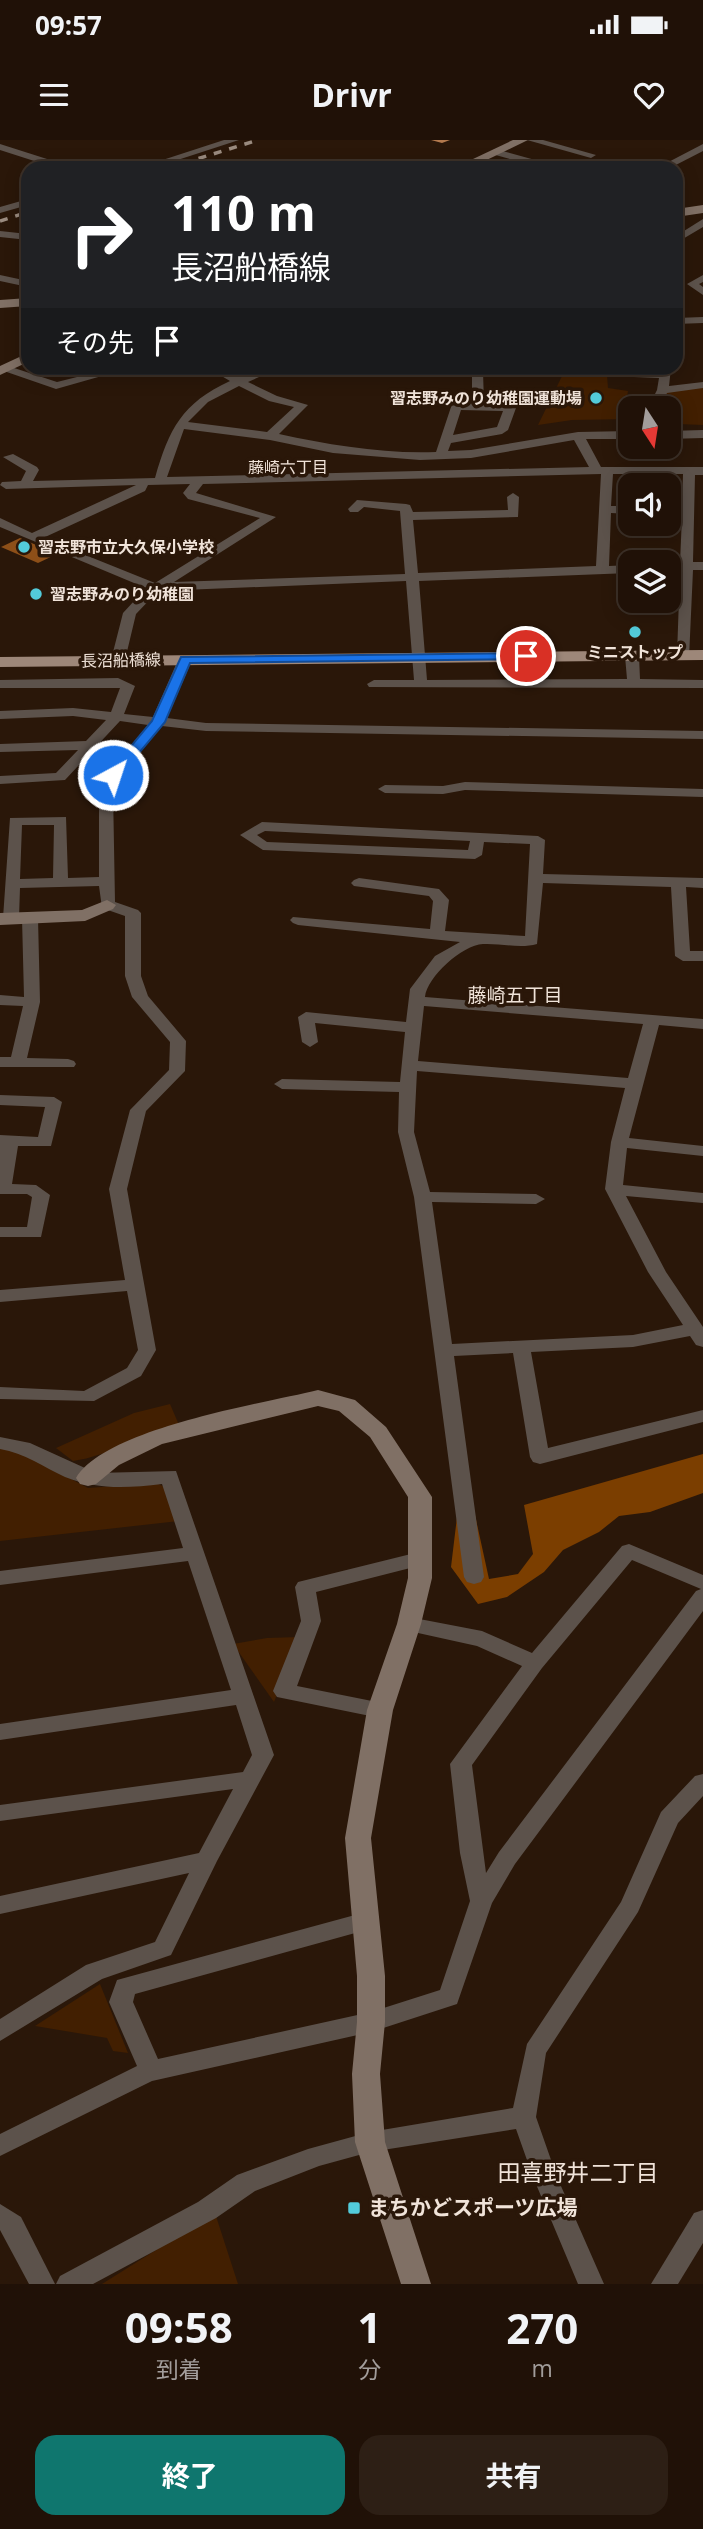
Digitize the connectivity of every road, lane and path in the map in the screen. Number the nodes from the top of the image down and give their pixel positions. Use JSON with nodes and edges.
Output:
{"nodes":[{"id":1,"x":234,"y":140,"type":"edge"},
{"id":2,"x":522,"y":140,"type":"edge"},
{"id":3,"x":532,"y":140,"type":"edge"},
{"id":4,"x":0,"y":147,"type":"edge"},
{"id":5,"x":703,"y":147,"type":"edge"},
{"id":6,"x":495,"y":152,"type":"junction"},
{"id":7,"x":22,"y":154,"type":"junction"},
{"id":8,"x":591,"y":155,"type":"dead end"},
{"id":9,"x":0,"y":160,"type":"edge"},
{"id":10,"x":44,"y":161,"type":"edge"},
{"id":11,"x":166,"y":161,"type":"edge"},
{"id":12,"x":476,"y":161,"type":"edge"},
{"id":13,"x":528,"y":161,"type":"edge"},
{"id":14,"x":676,"y":161,"type":"edge"},
{"id":15,"x":21,"y":204,"type":"edge"},
{"id":16,"x":703,"y":209,"type":"edge"},
{"id":17,"x":0,"y":211,"type":"edge"},
{"id":18,"x":683,"y":212,"type":"edge"},
{"id":19,"x":703,"y":222,"type":"edge"},
{"id":20,"x":0,"y":234,"type":"edge"},
{"id":21,"x":683,"y":235,"type":"edge"},
{"id":22,"x":21,"y":236,"type":"edge"},
{"id":23,"x":0,"y":278,"type":"edge"},
{"id":24,"x":703,"y":278,"type":"edge"},
{"id":25,"x":21,"y":282,"type":"edge"},
{"id":26,"x":703,"y":292,"type":"edge"},
{"id":27,"x":21,"y":302,"type":"edge"},
{"id":28,"x":0,"y":304,"type":"edge"},
{"id":29,"x":703,"y":320,"type":"edge"},
{"id":30,"x":683,"y":321,"type":"edge"},
{"id":31,"x":21,"y":360,"type":"edge"},
{"id":32,"x":2,"y":370,"type":"edge"},
{"id":33,"x":98,"y":375,"type":"edge"},
{"id":34,"x":227,"y":375,"type":"edge"},
{"id":35,"x":255,"y":375,"type":"edge"},
{"id":36,"x":478,"y":375,"type":"edge"},
{"id":37,"x":665,"y":375,"type":"edge"},
{"id":38,"x":239,"y":381,"type":"junction"},
{"id":39,"x":703,"y":386,"type":"edge"},
{"id":40,"x":663,"y":390,"type":"junction"},
{"id":41,"x":660,"y":396,"type":"edge"},
{"id":42,"x":478,"y":407,"type":"junction"},
{"id":43,"x":181,"y":425,"type":"junction"},
{"id":44,"x":703,"y":434,"type":"edge"},
{"id":45,"x":618,"y":435,"type":"edge"},
{"id":46,"x":681,"y":435,"type":"edge"},
{"id":47,"x":270,"y":436,"type":"junction"},
{"id":48,"x":578,"y":436,"type":"junction"},
{"id":49,"x":446,"y":440,"type":"junction"},
{"id":50,"x":442,"y":455,"type":"junction"},
{"id":51,"x":9,"y":457,"type":"dead end"},
{"id":52,"x":602,"y":471,"type":"junction"},
{"id":53,"x":696,"y":471,"type":"edge"},
{"id":54,"x":196,"y":480,"type":"junction"},
{"id":55,"x":143,"y":481,"type":"junction"},
{"id":56,"x":160,"y":481,"type":"junction"},
{"id":57,"x":25,"y":484,"type":"junction"},
{"id":58,"x":6,"y":485,"type":"dead end"},
{"id":59,"x":513,"y":497,"type":"dead end"},
{"id":60,"x":354,"y":509,"type":"dead end"},
{"id":61,"x":605,"y":509,"type":"junction"},
{"id":62,"x":618,"y":510,"type":"edge"},
{"id":63,"x":681,"y":513,"type":"edge"},
{"id":64,"x":688,"y":513,"type":"junction"},
{"id":65,"x":409,"y":516,"type":"junction"},
{"id":66,"x":0,"y":522,"type":"edge"},
{"id":67,"x":32,"y":538,"type":"junction"},
{"id":68,"x":681,"y":566,"type":"edge"},
{"id":69,"x":686,"y":566,"type":"junction"},
{"id":70,"x":703,"y":566,"type":"edge"},
{"id":71,"x":618,"y":569,"type":"edge"},
{"id":72,"x":602,"y":570,"type":"junction"},
{"id":73,"x":411,"y":578,"type":"junction"},
{"id":74,"x":157,"y":586,"type":"junction"},
{"id":75,"x":684,"y":655,"type":"junction"},
{"id":76,"x":703,"y":655,"type":"edge"},
{"id":77,"x":632,"y":656,"type":"junction"},
{"id":78,"x":417,"y":657,"type":"junction"},
{"id":79,"x":118,"y":660,"type":"junction"},
{"id":80,"x":185,"y":660,"type":"junction"},
{"id":81,"x":0,"y":662,"type":"edge"},
{"id":82,"x":634,"y":683,"type":"junction"},
{"id":83,"x":0,"y":684,"type":"edge"},
{"id":84,"x":374,"y":684,"type":"dead end"},
{"id":85,"x":421,"y":684,"type":"junction"},
{"id":86,"x":703,"y":684,"type":"edge"},
{"id":87,"x":0,"y":715,"type":"edge"},
{"id":88,"x":116,"y":717,"type":"junction"},
{"id":89,"x":158,"y":722,"type":"junction"},
{"id":90,"x":703,"y":735,"type":"edge"},
{"id":91,"x":91,"y":745,"type":"junction"},
{"id":92,"x":0,"y":748,"type":"edge"},
{"id":93,"x":0,"y":780,"type":"edge"},
{"id":94,"x":385,"y":789,"type":"dead end"},
{"id":95,"x":703,"y":793,"type":"edge"},
{"id":96,"x":478,"y":835,"type":"junction"},
{"id":97,"x":534,"y":878,"type":"junction"},
{"id":98,"x":106,"y":881,"type":"junction"},
{"id":99,"x":61,"y":882,"type":"junction"},
{"id":100,"x":678,"y":882,"type":"junction"},
{"id":101,"x":359,"y":883,"type":"dead end"},
{"id":102,"x":703,"y":883,"type":"edge"},
{"id":103,"x":13,"y":884,"type":"junction"},
{"id":104,"x":107,"y":905,"type":"junction"},
{"id":105,"x":14,"y":918,"type":"edge"},
{"id":106,"x":298,"y":920,"type":"dead end"},
{"id":107,"x":437,"y":936,"type":"junction"},
{"id":108,"x":476,"y":939,"type":"junction"},
{"id":109,"x":703,"y":956,"type":"edge"},
{"id":110,"x":0,"y":1000,"type":"edge"},
{"id":111,"x":32,"y":1002,"type":"junction"},
{"id":112,"x":416,"y":1002,"type":"junction"},
{"id":113,"x":652,"y":1020,"type":"junction"},
{"id":114,"x":703,"y":1024,"type":"edge"},
{"id":115,"x":413,"y":1028,"type":"junction"},
{"id":116,"x":310,"y":1042,"type":"dead end"},
{"id":117,"x":0,"y":1062,"type":"edge"},
{"id":118,"x":18,"y":1062,"type":"junction"},
{"id":119,"x":68,"y":1064,"type":"dead end"},
{"id":120,"x":409,"y":1065,"type":"junction"},
{"id":121,"x":282,"y":1084,"type":"dead end"},
{"id":122,"x":635,"y":1084,"type":"junction"},
{"id":123,"x":408,"y":1087,"type":"junction"},
{"id":124,"x":0,"y":1100,"type":"edge"},
{"id":125,"x":5,"y":1140,"type":"edge"},
{"id":126,"x":619,"y":1142,"type":"junction"},
{"id":127,"x":703,"y":1151,"type":"edge"},
{"id":128,"x":1,"y":1189,"type":"edge"},
{"id":129,"x":614,"y":1189,"type":"junction"},
{"id":130,"x":423,"y":1196,"type":"junction"},
{"id":131,"x":703,"y":1198,"type":"edge"},
{"id":132,"x":536,"y":1199,"type":"dead end"},
{"id":133,"x":0,"y":1232,"type":"edge"},
{"id":134,"x":136,"y":1285,"type":"junction"},
{"id":135,"x":0,"y":1296,"type":"edge"},
{"id":136,"x":699,"y":1335,"type":"edge"},
{"id":137,"x":522,"y":1347,"type":"junction"},
{"id":138,"x":444,"y":1350,"type":"junction"},
{"id":139,"x":0,"y":1393,"type":"edge"},
{"id":140,"x":703,"y":1416,"type":"edge"},
{"id":141,"x":0,"y":1443,"type":"edge"},
{"id":142,"x":88,"y":1478,"type":"junction"},
{"id":143,"x":196,"y":1553,"type":"junction"},
{"id":144,"x":419,"y":1559,"type":"junction"},
{"id":145,"x":474,"y":1577,"type":"dead end"},
{"id":146,"x":0,"y":1578,"type":"edge"},
{"id":147,"x":703,"y":1583,"type":"edge"},
{"id":148,"x":703,"y":1596,"type":"edge"},
{"id":149,"x":409,"y":1624,"type":"junction"},
{"id":150,"x":535,"y":1663,"type":"junction"},
{"id":151,"x":243,"y":1696,"type":"junction"},
{"id":152,"x":380,"y":1710,"type":"junction"},
{"id":153,"x":0,"y":1732,"type":"edge"},
{"id":154,"x":249,"y":1779,"type":"junction"},
{"id":155,"x":703,"y":1783,"type":"edge"},
{"id":156,"x":0,"y":1814,"type":"edge"},
{"id":157,"x":206,"y":1860,"type":"junction"},
{"id":158,"x":481,"y":1901,"type":"junction"},
{"id":159,"x":0,"y":1905,"type":"edge"},
{"id":160,"x":366,"y":1921,"type":"junction"},
{"id":161,"x":371,"y":2022,"type":"junction"},
{"id":162,"x":0,"y":2031,"type":"edge"},
{"id":163,"x":151,"y":2071,"type":"junction"},
{"id":164,"x":524,"y":2117,"type":"junction"},
{"id":165,"x":370,"y":2142,"type":"junction"},
{"id":166,"x":0,"y":2146,"type":"edge"},
{"id":167,"x":0,"y":2215,"type":"edge"},
{"id":168,"x":703,"y":2221,"type":"edge"},
{"id":169,"x":42,"y":2284,"type":"edge"},
{"id":170,"x":69,"y":2284,"type":"edge"},
{"id":171,"x":416,"y":2284,"type":"edge"},
{"id":172,"x":591,"y":2284,"type":"edge"},
{"id":173,"x":664,"y":2284,"type":"edge"}],
"edges":[{"from":1,"to":11,"type":"street"},
{"from":2,"to":6,"type":"street"},
{"from":3,"to":8,"type":"street"},
{"from":4,"to":7,"type":"street"},
{"from":5,"to":14,"type":"street"},
{"from":6,"to":12,"type":"street"},
{"from":6,"to":13,"type":"street"},
{"from":7,"to":9,"type":"street"},
{"from":7,"to":10,"type":"street"},
{"from":15,"to":17,"type":"street"},
{"from":16,"to":18,"type":"street"},
{"from":19,"to":21,"type":"street"},
{"from":20,"to":22,"type":"street"},
{"from":23,"to":25,"type":"street"},
{"from":24,"to":26,"type":"street"},
{"from":27,"to":28,"type":"street"},
{"from":29,"to":30,"type":"street"},
{"from":31,"to":32,"type":"street"},
{"from":32,"to":33,"type":"street"},
{"from":34,"to":38,"type":"street"},
{"from":35,"to":38,"type":"street"},
{"from":36,"to":42,"type":"street"},
{"from":37,"to":40,"type":"street"},
{"from":38,"to":43,"type":"street"},
{"from":38,"to":47,"type":"street"},
{"from":39,"to":40,"type":"street"},
{"from":40,"to":41,"type":"street"},
{"from":42,"to":49,"type":"street"},
{"from":42,"to":49,"type":"street"},
{"from":43,"to":47,"type":"street"},
{"from":43,"to":56,"type":"street"},
{"from":44,"to":46,"type":"street"},
{"from":45,"to":48,"type":"street"},
{"from":47,"to":50,"type":"street"},
{"from":48,"to":50,"type":"street"},
{"from":48,"to":52,"type":"street"},
{"from":49,"to":50,"type":"street"},
{"from":51,"to":57,"type":"street"},
{"from":52,"to":53,"type":"street"},
{"from":52,"to":54,"type":"street"},
{"from":52,"to":61,"type":"street"},
{"from":53,"to":64,"type":"street"},
{"from":54,"to":56,"type":"street"},
{"from":54,"to":74,"type":"street"},
{"from":55,"to":56,"type":"street"},
{"from":55,"to":57,"type":"street"},
{"from":55,"to":67,"type":"street"},
{"from":57,"to":58,"type":"street"},
{"from":59,"to":65,"type":"street"},
{"from":60,"to":65,"type":"street"},
{"from":61,"to":62,"type":"street"},
{"from":61,"to":72,"type":"street"},
{"from":63,"to":64,"type":"street"},
{"from":64,"to":69,"type":"street"},
{"from":65,"to":73,"type":"street"},
{"from":66,"to":67,"type":"street"},
{"from":67,"to":74,"type":"street"},
{"from":68,"to":69,"type":"street"},
{"from":69,"to":70,"type":"street"},
{"from":69,"to":75,"type":"street"},
{"from":71,"to":72,"type":"street"},
{"from":72,"to":73,"type":"street"},
{"from":73,"to":74,"type":"street"},
{"from":73,"to":78,"type":"street"},
{"from":74,"to":79,"type":"street"},
{"from":75,"to":76,"type":"main road","name":"長沼船橋線"},
{"from":75,"to":77,"type":"main road","name":"長沼船橋線"},
{"from":77,"to":78,"type":"main road","name":"長沼船橋線"},
{"from":77,"to":82,"type":"street"},
{"from":78,"to":80,"type":"main road","name":"長沼船橋線"},
{"from":78,"to":85,"type":"street"},
{"from":79,"to":80,"type":"main road","name":"長沼船橋線"},
{"from":79,"to":81,"type":"main road","name":"長沼船橋線"},
{"from":80,"to":89,"type":"street"},
{"from":82,"to":85,"type":"street"},
{"from":82,"to":86,"type":"street"},
{"from":83,"to":88,"type":"street"},
{"from":84,"to":85,"type":"street"},
{"from":87,"to":88,"type":"street"},
{"from":88,"to":89,"type":"street"},
{"from":88,"to":91,"type":"street"},
{"from":89,"to":90,"type":"street"},
{"from":89,"to":98,"type":"street"},
{"from":91,"to":92,"type":"street"},
{"from":91,"to":93,"type":"street"},
{"from":94,"to":95,"type":"street"},
{"from":96,"to":96,"type":"street"},
{"from":96,"to":97,"type":"street"},
{"from":97,"to":100,"type":"street"},
{"from":97,"to":108,"type":"street"},
{"from":98,"to":99,"type":"street"},
{"from":98,"to":104,"type":"street"},
{"from":99,"to":103,"type":"street"},
{"from":99,"to":103,"type":"street"},
{"from":100,"to":102,"type":"street"},
{"from":100,"to":109,"type":"street"},
{"from":101,"to":107,"type":"street"},
{"from":103,"to":105,"type":"street"},
{"from":104,"to":105,"type":"street"},
{"from":104,"to":134,"type":"street"},
{"from":105,"to":111,"type":"street"},
{"from":106,"to":107,"type":"street"},
{"from":107,"to":108,"type":"street"},
{"from":108,"to":112,"type":"street"},
{"from":110,"to":111,"type":"street"},
{"from":111,"to":118,"type":"street"},
{"from":112,"to":113,"type":"street"},
{"from":112,"to":115,"type":"street"},
{"from":113,"to":114,"type":"street"},
{"from":113,"to":122,"type":"street"},
{"from":115,"to":116,"type":"street"},
{"from":115,"to":120,"type":"street"},
{"from":117,"to":118,"type":"street"},
{"from":118,"to":119,"type":"street"},
{"from":120,"to":122,"type":"street"},
{"from":120,"to":123,"type":"street"},
{"from":121,"to":123,"type":"street"},
{"from":122,"to":126,"type":"street"},
{"from":123,"to":130,"type":"street"},
{"from":124,"to":125,"type":"street"},
{"from":125,"to":128,"type":"street"},
{"from":126,"to":127,"type":"street"},
{"from":126,"to":129,"type":"street"},
{"from":128,"to":133,"type":"street"},
{"from":129,"to":131,"type":"street"},
{"from":129,"to":136,"type":"street"},
{"from":130,"to":132,"type":"street"},
{"from":130,"to":138,"type":"street"},
{"from":134,"to":135,"type":"street"},
{"from":134,"to":139,"type":"street"},
{"from":136,"to":137,"type":"street"},
{"from":137,"to":138,"type":"street"},
{"from":137,"to":140,"type":"street"},
{"from":138,"to":145,"type":"street"},
{"from":141,"to":142,"type":"street"},
{"from":142,"to":143,"type":"street"},
{"from":142,"to":144,"type":"street"},
{"from":143,"to":146,"type":"street"},
{"from":143,"to":151,"type":"street"},
{"from":144,"to":149,"type":"street"},
{"from":144,"to":152,"type":"street"},
{"from":147,"to":150,"type":"street"},
{"from":148,"to":158,"type":"street"},
{"from":149,"to":150,"type":"street"},
{"from":149,"to":152,"type":"street"},
{"from":150,"to":158,"type":"street"},
{"from":151,"to":153,"type":"street"},
{"from":151,"to":154,"type":"street"},
{"from":152,"to":160,"type":"street"},
{"from":154,"to":156,"type":"street"},
{"from":154,"to":157,"type":"street"},
{"from":155,"to":164,"type":"street"},
{"from":157,"to":159,"type":"street"},
{"from":157,"to":162,"type":"street"},
{"from":158,"to":161,"type":"street"},
{"from":160,"to":161,"type":"street"},
{"from":160,"to":163,"type":"street"},
{"from":161,"to":163,"type":"street"},
{"from":161,"to":165,"type":"street"},
{"from":163,"to":166,"type":"street"},
{"from":164,"to":165,"type":"street"},
{"from":164,"to":172,"type":"street"},
{"from":165,"to":170,"type":"street"},
{"from":165,"to":171,"type":"street"},
{"from":167,"to":169,"type":"street"},
{"from":168,"to":173,"type":"street"}]}
